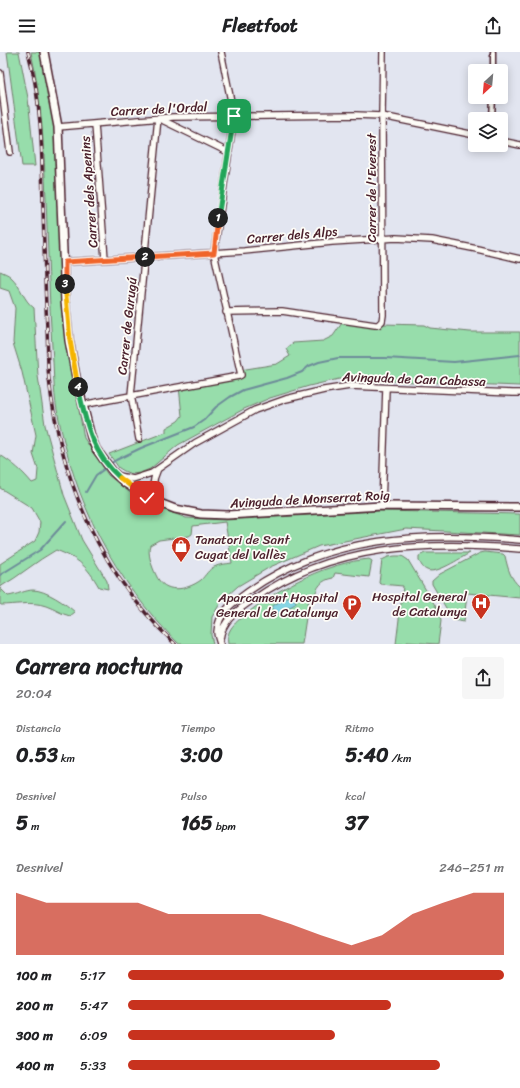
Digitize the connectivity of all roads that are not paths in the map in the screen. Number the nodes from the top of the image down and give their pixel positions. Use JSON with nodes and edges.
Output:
{"nodes":[{"id":1,"x":221,"y":52,"type":"edge"},
{"id":2,"x":383,"y":52,"type":"edge"},
{"id":3,"x":493,"y":52,"type":"edge"},
{"id":4,"x":45,"y":53,"type":"edge"},
{"id":5,"x":493,"y":64,"type":"edge"},
{"id":6,"x":0,"y":73,"type":"edge"},
{"id":7,"x":1,"y":101,"type":"edge"},
{"id":8,"x":234,"y":116,"type":"junction"},
{"id":9,"x":382,"y":116,"type":"junction"},
{"id":10,"x":158,"y":118,"type":"junction"},
{"id":11,"x":95,"y":124,"type":"junction"},
{"id":12,"x":58,"y":127,"type":"junction"},
{"id":13,"x":468,"y":134,"type":"edge"},
{"id":14,"x":508,"y":142,"type":"edge"},
{"id":15,"x":520,"y":145,"type":"edge"},
{"id":16,"x":10,"y":152,"type":"dead end"},
{"id":17,"x":228,"y":152,"type":"junction"},
{"id":18,"x":382,"y":239,"type":"junction"},
{"id":19,"x":214,"y":253,"type":"junction"},
{"id":20,"x":144,"y":257,"type":"junction"},
{"id":21,"x":105,"y":259,"type":"junction"},
{"id":22,"x":520,"y":259,"type":"edge"},
{"id":23,"x":65,"y":262,"type":"junction"},
{"id":24,"x":226,"y":312,"type":"junction"},
{"id":25,"x":386,"y":388,"type":"junction"},
{"id":26,"x":520,"y":392,"type":"edge"},
{"id":27,"x":131,"y":395,"type":"junction"},
{"id":28,"x":87,"y":404,"type":"dead end"},
{"id":29,"x":139,"y":439,"type":"dead end"},
{"id":30,"x":158,"y":469,"type":"junction"},
{"id":31,"x":115,"y":474,"type":"junction"},
{"id":32,"x":157,"y":502,"type":"junction"},
{"id":33,"x":382,"y":506,"type":"junction"},
{"id":34,"x":520,"y":507,"type":"edge"},
{"id":35,"x":520,"y":540,"type":"edge"},
{"id":36,"x":520,"y":550,"type":"edge"},
{"id":37,"x":220,"y":643,"type":"edge"}],
"edges":[{"from":1,"to":8,"type":"street"},
{"from":2,"to":9,"type":"street","name":"Carrer de l'Everest"},
{"from":3,"to":5,"type":"street"},
{"from":4,"to":12,"type":"street","name":"Avinguda de Monserrat Roig"},
{"from":6,"to":7,"type":"street"},
{"from":7,"to":16,"type":"street"},
{"from":8,"to":9,"type":"street","name":"Carrer de l'Ordal"},
{"from":8,"to":10,"type":"street","name":"Carrer de l'Ordal"},
{"from":8,"to":17,"type":"street"},
{"from":9,"to":13,"type":"street","name":"Carrer de l'Ordal"},
{"from":9,"to":18,"type":"street","name":"Carrer de l'Everest"},
{"from":10,"to":11,"type":"street","name":"Carrer de l'Ordal"},
{"from":10,"to":17,"type":"street"},
{"from":10,"to":20,"type":"street","name":"Carrer de Gurugú"},
{"from":11,"to":12,"type":"street","name":"Carrer de l'Ordal"},
{"from":11,"to":21,"type":"street","name":"Carrer dels Apenins"},
{"from":12,"to":23,"type":"street","name":"Avinguda de Monserrat Roig"},
{"from":14,"to":15,"type":"street"},
{"from":17,"to":19,"type":"street"},
{"from":18,"to":19,"type":"street","name":"Carrer dels Alps"},
{"from":18,"to":22,"type":"street","name":"Carrer dels Alps"},
{"from":18,"to":24,"type":"street","name":"Carrer de l'Everest"},
{"from":19,"to":20,"type":"street","name":"Carrer dels Alps"},
{"from":19,"to":24,"type":"street"},
{"from":20,"to":21,"type":"street","name":"Carrer dels Alps"},
{"from":20,"to":27,"type":"street","name":"Carrer de Gurugú"},
{"from":21,"to":23,"type":"street","name":"Carrer dels Alps"},
{"from":23,"to":31,"type":"street","name":"Avinguda de Monserrat Roig"},
{"from":24,"to":27,"type":"street"},
{"from":25,"to":26,"type":"street","name":"Avinguda de Can Cabassa"},
{"from":25,"to":30,"type":"street","name":"Avinguda de Can Cabassa"},
{"from":25,"to":33,"type":"street"},
{"from":27,"to":28,"type":"street"},
{"from":27,"to":29,"type":"street","name":"Carrer de Gurugú"},
{"from":30,"to":31,"type":"street","name":"Avinguda de Can Cabassa"},
{"from":30,"to":32,"type":"street"},
{"from":31,"to":32,"type":"street","name":"Avinguda de Monserrat Roig"},
{"from":32,"to":33,"type":"street","name":"Avinguda de Monserrat Roig"},
{"from":33,"to":34,"type":"street","name":"Avinguda de Monserrat Roig"},
{"from":35,"to":37,"type":"street"},
{"from":36,"to":37,"type":"street"}]}
